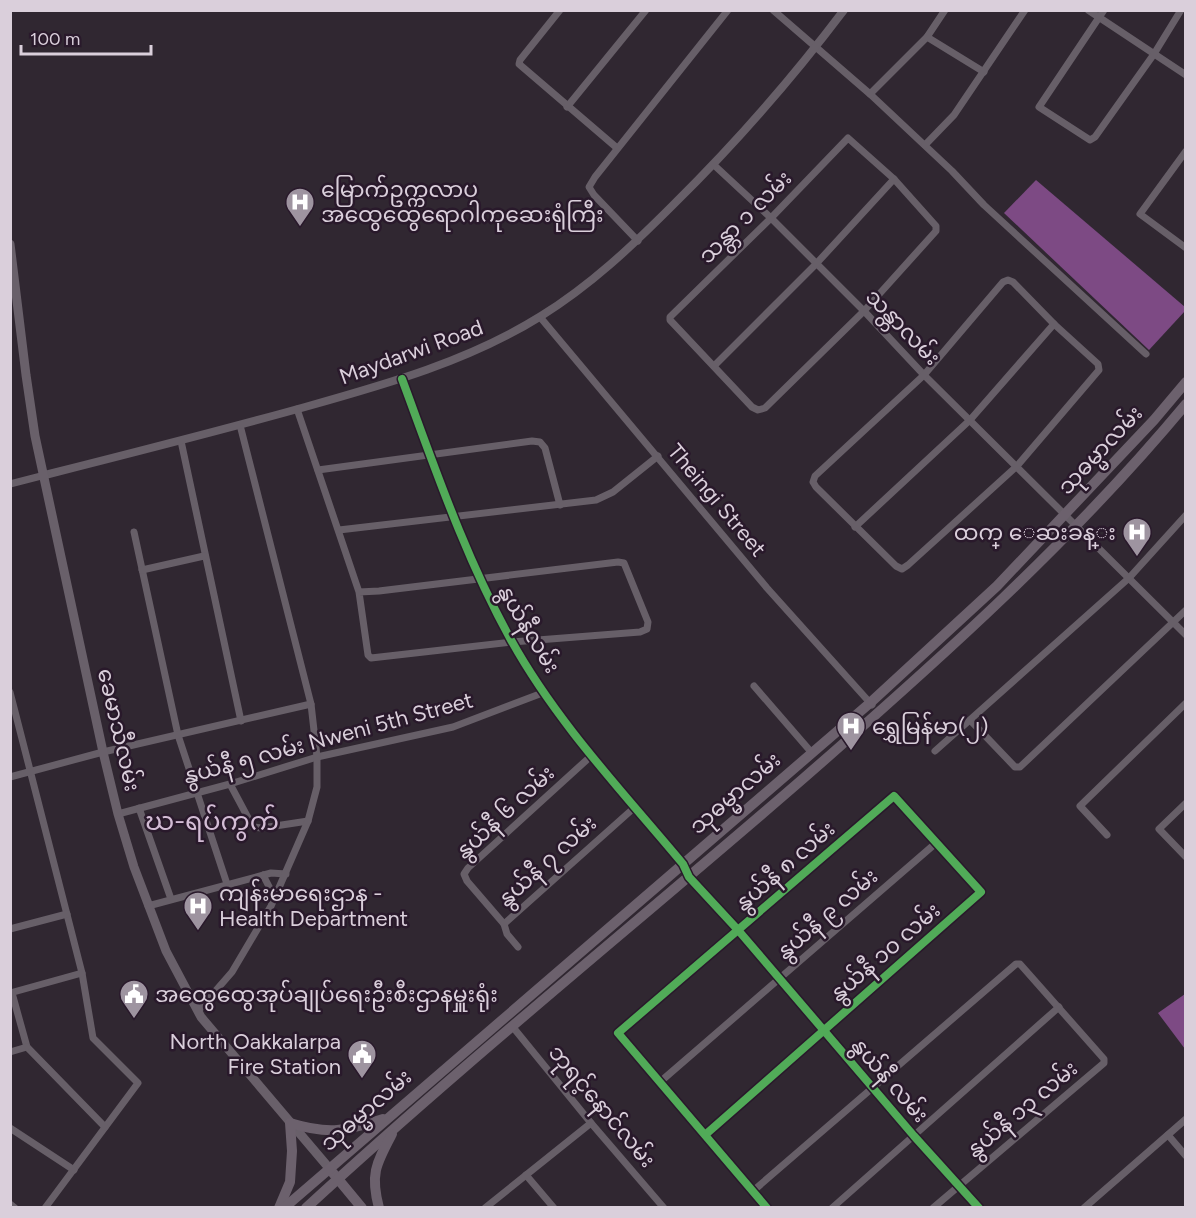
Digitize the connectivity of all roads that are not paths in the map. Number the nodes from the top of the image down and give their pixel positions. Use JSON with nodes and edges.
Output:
{"nodes":[{"id":1,"x":560,"y":10,"type":"edge"},
{"id":2,"x":646,"y":10,"type":"edge"},
{"id":3,"x":728,"y":10,"type":"edge"},
{"id":4,"x":773,"y":10,"type":"edge"},
{"id":5,"x":844,"y":10,"type":"edge"},
{"id":6,"x":945,"y":10,"type":"edge"},
{"id":7,"x":1025,"y":10,"type":"edge"},
{"id":8,"x":1088,"y":10,"type":"edge"},
{"id":9,"x":1104,"y":10,"type":"edge"},
{"id":10,"x":1180,"y":10,"type":"edge"},
{"id":11,"x":1099,"y":19,"type":"junction"},
{"id":12,"x":927,"y":37,"type":"junction"},
{"id":13,"x":816,"y":46,"type":"junction"},
{"id":14,"x":1154,"y":54,"type":"junction"},
{"id":15,"x":984,"y":72,"type":"junction"},
{"id":16,"x":1185,"y":75,"type":"edge"},
{"id":17,"x":870,"y":94,"type":"junction"},
{"id":18,"x":567,"y":107,"type":"junction"},
{"id":19,"x":925,"y":145,"type":"junction"},
{"id":20,"x":617,"y":148,"type":"junction"},
{"id":21,"x":1185,"y":151,"type":"edge"},
{"id":22,"x":714,"y":165,"type":"junction"},
{"id":23,"x":894,"y":179,"type":"junction"},
{"id":24,"x":771,"y":218,"type":"junction"},
{"id":25,"x":638,"y":241,"type":"junction"},
{"id":26,"x":10,"y":244,"type":"edge"},
{"id":27,"x":1185,"y":248,"type":"edge"},
{"id":28,"x":816,"y":264,"type":"junction"},
{"id":29,"x":864,"y":311,"type":"junction"},
{"id":30,"x":540,"y":317,"type":"junction"},
{"id":31,"x":1054,"y":324,"type":"junction"},
{"id":32,"x":1146,"y":354,"type":"dead end"},
{"id":33,"x":714,"y":366,"type":"junction"},
{"id":34,"x":924,"y":375,"type":"junction"},
{"id":35,"x":402,"y":379,"type":"junction"},
{"id":36,"x":1185,"y":382,"type":"edge"},
{"id":37,"x":1185,"y":404,"type":"edge"},
{"id":38,"x":297,"y":409,"type":"junction"},
{"id":39,"x":970,"y":420,"type":"junction"},
{"id":40,"x":240,"y":425,"type":"junction"},
{"id":41,"x":181,"y":441,"type":"junction"},
{"id":42,"x":429,"y":454,"type":"junction"},
{"id":43,"x":658,"y":456,"type":"junction"},
{"id":44,"x":1017,"y":466,"type":"junction"},
{"id":45,"x":318,"y":470,"type":"junction"},
{"id":46,"x":45,"y":475,"type":"junction"},
{"id":47,"x":10,"y":484,"type":"edge"},
{"id":48,"x":560,"y":505,"type":"junction"},
{"id":49,"x":452,"y":515,"type":"junction"},
{"id":50,"x":1185,"y":515,"type":"edge"},
{"id":51,"x":1065,"y":516,"type":"junction"},
{"id":52,"x":1074,"y":526,"type":"junction"},
{"id":53,"x":855,"y":527,"type":"junction"},
{"id":54,"x":339,"y":530,"type":"junction"},
{"id":55,"x":134,"y":532,"type":"dead end"},
{"id":56,"x":204,"y":556,"type":"junction"},
{"id":57,"x":142,"y":570,"type":"junction"},
{"id":58,"x":478,"y":579,"type":"junction"},
{"id":59,"x":1128,"y":579,"type":"junction"},
{"id":60,"x":359,"y":592,"type":"junction"},
{"id":61,"x":1185,"y":610,"type":"edge"},
{"id":62,"x":1173,"y":623,"type":"junction"},
{"id":63,"x":1185,"y":635,"type":"edge"},
{"id":64,"x":512,"y":642,"type":"junction"},
{"id":65,"x":754,"y":686,"type":"dead end"},
{"id":66,"x":10,"y":692,"type":"edge"},
{"id":67,"x":544,"y":692,"type":"junction"},
{"id":68,"x":870,"y":703,"type":"junction"},
{"id":69,"x":1185,"y":703,"type":"edge"},
{"id":70,"x":311,"y":704,"type":"junction"},
{"id":71,"x":879,"y":713,"type":"junction"},
{"id":72,"x":241,"y":721,"type":"junction"},
{"id":73,"x":971,"y":721,"type":"junction"},
{"id":74,"x":178,"y":735,"type":"junction"},
{"id":75,"x":935,"y":751,"type":"dead end"},
{"id":76,"x":103,"y":752,"type":"junction"},
{"id":77,"x":812,"y":753,"type":"junction"},
{"id":78,"x":591,"y":756,"type":"junction"},
{"id":79,"x":317,"y":757,"type":"junction"},
{"id":80,"x":29,"y":772,"type":"junction"},
{"id":81,"x":10,"y":777,"type":"edge"},
{"id":82,"x":230,"y":784,"type":"junction"},
{"id":83,"x":196,"y":793,"type":"junction"},
{"id":84,"x":1185,"y":803,"type":"edge"},
{"id":85,"x":635,"y":807,"type":"junction"},
{"id":86,"x":139,"y":808,"type":"junction"},
{"id":87,"x":118,"y":814,"type":"junction"},
{"id":88,"x":308,"y":821,"type":"junction"},
{"id":89,"x":1107,"y":836,"type":"dead end"},
{"id":90,"x":936,"y":843,"type":"junction"},
{"id":91,"x":1185,"y":857,"type":"edge"},
{"id":92,"x":682,"y":864,"type":"junction"},
{"id":93,"x":286,"y":874,"type":"junction"},
{"id":94,"x":264,"y":875,"type":"junction"},
{"id":95,"x":689,"y":877,"type":"junction"},
{"id":96,"x":227,"y":884,"type":"junction"},
{"id":97,"x":275,"y":898,"type":"junction"},
{"id":98,"x":171,"y":899,"type":"junction"},
{"id":99,"x":148,"y":906,"type":"junction"},
{"id":100,"x":67,"y":914,"type":"junction"},
{"id":101,"x":504,"y":924,"type":"junction"},
{"id":102,"x":10,"y":929,"type":"edge"},
{"id":103,"x":738,"y":930,"type":"junction"},
{"id":104,"x":518,"y":947,"type":"dead end"},
{"id":105,"x":82,"y":974,"type":"junction"},
{"id":106,"x":779,"y":979,"type":"junction"},
{"id":107,"x":11,"y":993,"type":"edge"},
{"id":108,"x":1059,"y":1007,"type":"junction"},
{"id":109,"x":198,"y":1011,"type":"junction"},
{"id":110,"x":512,"y":1026,"type":"junction"},
{"id":111,"x":823,"y":1030,"type":"junction"},
{"id":112,"x":27,"y":1047,"type":"junction"},
{"id":113,"x":10,"y":1052,"type":"edge"},
{"id":114,"x":660,"y":1082,"type":"junction"},
{"id":115,"x":873,"y":1086,"type":"junction"},
{"id":116,"x":388,"y":1118,"type":"junction"},
{"id":117,"x":1185,"y":1119,"type":"edge"},
{"id":118,"x":290,"y":1123,"type":"junction"},
{"id":119,"x":591,"y":1123,"type":"junction"},
{"id":120,"x":105,"y":1127,"type":"junction"},
{"id":121,"x":10,"y":1128,"type":"edge"},
{"id":122,"x":395,"y":1128,"type":"junction"},
{"id":123,"x":705,"y":1135,"type":"junction"},
{"id":124,"x":1168,"y":1135,"type":"junction"},
{"id":125,"x":914,"y":1136,"type":"junction"},
{"id":126,"x":1185,"y":1156,"type":"edge"},
{"id":127,"x":329,"y":1168,"type":"junction"},
{"id":128,"x":74,"y":1170,"type":"junction"},
{"id":129,"x":526,"y":1175,"type":"junction"},
{"id":130,"x":338,"y":1178,"type":"junction"},
{"id":131,"x":959,"y":1185,"type":"junction"},
{"id":132,"x":753,"y":1191,"type":"junction"},
{"id":133,"x":10,"y":1204,"type":"edge"},
{"id":134,"x":15,"y":1208,"type":"edge"},
{"id":135,"x":45,"y":1208,"type":"edge"},
{"id":136,"x":279,"y":1208,"type":"edge"},
{"id":137,"x":284,"y":1208,"type":"edge"},
{"id":138,"x":306,"y":1208,"type":"edge"},
{"id":139,"x":362,"y":1208,"type":"edge"},
{"id":140,"x":379,"y":1208,"type":"edge"},
{"id":141,"x":485,"y":1208,"type":"edge"},
{"id":142,"x":554,"y":1208,"type":"edge"},
{"id":143,"x":664,"y":1208,"type":"edge"},
{"id":144,"x":767,"y":1208,"type":"edge"},
{"id":145,"x":832,"y":1208,"type":"edge"},
{"id":146,"x":933,"y":1208,"type":"edge"},
{"id":147,"x":979,"y":1208,"type":"edge"},
{"id":148,"x":1084,"y":1208,"type":"edge"}],
"edges":[{"from":1,"to":18,"type":"street"},
{"from":2,"to":18,"type":"street"},
{"from":3,"to":20,"type":"street"},
{"from":4,"to":13,"type":"street"},
{"from":5,"to":13,"type":"street","name":"Maydarwi Road"},
{"from":6,"to":12,"type":"street"},
{"from":7,"to":15,"type":"street"},
{"from":8,"to":11,"type":"street"},
{"from":9,"to":11,"type":"street"},
{"from":10,"to":14,"type":"street"},
{"from":11,"to":14,"type":"street"},
{"from":11,"to":14,"type":"street"},
{"from":12,"to":15,"type":"street"},
{"from":12,"to":17,"type":"street"},
{"from":13,"to":17,"type":"street"},
{"from":13,"to":22,"type":"street","name":"Maydarwi Road"},
{"from":14,"to":16,"type":"street"},
{"from":15,"to":19,"type":"street"},
{"from":17,"to":19,"type":"street"},
{"from":18,"to":20,"type":"street"},
{"from":19,"to":32,"type":"street"},
{"from":20,"to":25,"type":"street"},
{"from":21,"to":27,"type":"street"},
{"from":22,"to":24,"type":"street","name":"သန္တာလမ်း"},
{"from":22,"to":25,"type":"street","name":"Maydarwi Road"},
{"from":23,"to":24,"type":"street","name":"သန္တာ ၁ လမ်း"},
{"from":23,"to":28,"type":"street"},
{"from":23,"to":29,"type":"street"},
{"from":24,"to":28,"type":"street","name":"သန္တာလမ်း"},
{"from":24,"to":33,"type":"street","name":"သန္တာ ၁ လမ်း"},
{"from":25,"to":30,"type":"street","name":"Maydarwi Road"},
{"from":26,"to":46,"type":"main road","name":"ခေမာသီလမ်း"},
{"from":28,"to":29,"type":"street","name":"သန္တာလမ်း"},
{"from":28,"to":33,"type":"street"},
{"from":29,"to":33,"type":"street"},
{"from":29,"to":34,"type":"street","name":"သန္တာလမ်း"},
{"from":30,"to":35,"type":"street","name":"Maydarwi Road"},
{"from":30,"to":43,"type":"street","name":"Theingi Street"},
{"from":31,"to":34,"type":"street"},
{"from":31,"to":39,"type":"street"},
{"from":31,"to":44,"type":"street"},
{"from":34,"to":39,"type":"street","name":"သန္တာလမ်း"},
{"from":34,"to":53,"type":"street"},
{"from":35,"to":38,"type":"street","name":"Maydarwi Road"},
{"from":35,"to":42,"type":"street","name":"နွယ်နီလမ်း"},
{"from":36,"to":51,"type":"main road","name":"သုဓမ္မာလမ်း"},
{"from":37,"to":52,"type":"main road","name":"သုဓမ္မာလမ်း"},
{"from":38,"to":40,"type":"street","name":"Maydarwi Road"},
{"from":38,"to":45,"type":"street"},
{"from":39,"to":44,"type":"street","name":"သန္တာလမ်း"},
{"from":39,"to":53,"type":"street"},
{"from":40,"to":41,"type":"street","name":"Maydarwi Road"},
{"from":40,"to":70,"type":"street"},
{"from":41,"to":46,"type":"street","name":"Maydarwi Road"},
{"from":41,"to":56,"type":"street"},
{"from":42,"to":45,"type":"street"},
{"from":42,"to":48,"type":"street"},
{"from":42,"to":49,"type":"street","name":"နွယ်နီလမ်း"},
{"from":43,"to":48,"type":"street"},
{"from":43,"to":68,"type":"street","name":"Theingi Street"},
{"from":44,"to":51,"type":"street","name":"သန္တာလမ်း"},
{"from":44,"to":53,"type":"street"},
{"from":45,"to":54,"type":"street"},
{"from":46,"to":47,"type":"street","name":"Maydarwi Road"},
{"from":46,"to":76,"type":"main road","name":"ခေမာသီလမ်း"},
{"from":48,"to":49,"type":"street"},
{"from":49,"to":54,"type":"street"},
{"from":49,"to":58,"type":"street","name":"နွယ်နီလမ်း"},
{"from":50,"to":59,"type":"street"},
{"from":51,"to":52,"type":"street","name":"သန္တာလမ်း"},
{"from":51,"to":68,"type":"main road","name":"သုဓမ္မာလမ်း"},
{"from":52,"to":59,"type":"street","name":"သန္တာလမ်း"},
{"from":52,"to":71,"type":"main road","name":"သုဓမ္မာလမ်း"},
{"from":54,"to":60,"type":"street"},
{"from":55,"to":57,"type":"street"},
{"from":56,"to":57,"type":"street"},
{"from":56,"to":72,"type":"street"},
{"from":57,"to":74,"type":"street"},
{"from":58,"to":60,"type":"street"},
{"from":58,"to":64,"type":"street","name":"နွယ်နီလမ်း"},
{"from":58,"to":64,"type":"street"},
{"from":59,"to":62,"type":"street","name":"သန္တာလမ်း"},
{"from":59,"to":73,"type":"street"},
{"from":60,"to":64,"type":"street"},
{"from":61,"to":62,"type":"street"},
{"from":62,"to":63,"type":"street","name":"သန္တာလမ်း"},
{"from":62,"to":73,"type":"street"},
{"from":64,"to":67,"type":"street","name":"နွယ်နီလမ်း"},
{"from":65,"to":77,"type":"street"},
{"from":66,"to":80,"type":"street"},
{"from":67,"to":78,"type":"street","name":"နွယ်နီလမ်း"},
{"from":67,"to":79,"type":"street","name":"နွယ်နီ ၅ လမ်း Nweni 5th Street"},
{"from":68,"to":71,"type":"street","name":"Theingi Street"},
{"from":68,"to":77,"type":"main road","name":"သုဓမ္မာလမ်း"},
{"from":69,"to":89,"type":"street"},
{"from":70,"to":72,"type":"street"},
{"from":70,"to":79,"type":"street"},
{"from":71,"to":95,"type":"main road","name":"သုဓမ္မာလမ်း"},
{"from":72,"to":74,"type":"street"},
{"from":73,"to":75,"type":"street"},
{"from":74,"to":76,"type":"street"},
{"from":74,"to":83,"type":"street"},
{"from":76,"to":80,"type":"street"},
{"from":76,"to":87,"type":"main road","name":"ခေမာသီလမ်း"},
{"from":77,"to":92,"type":"main road","name":"သုဓမ္မာလမ်း"},
{"from":78,"to":85,"type":"street","name":"နွယ်နီလမ်း"},
{"from":78,"to":101,"type":"street","name":"နွယ်နီ ၆ လမ်း"},
{"from":79,"to":82,"type":"street","name":"နွယ်နီ ၅ လမ်း Nweni 5th Street"},
{"from":79,"to":88,"type":"street"},
{"from":80,"to":81,"type":"street"},
{"from":80,"to":100,"type":"street"},
{"from":82,"to":83,"type":"street","name":"နွယ်နီ ၅ လမ်း Nweni 5th Street"},
{"from":82,"to":88,"type":"street"},
{"from":83,"to":86,"type":"street","name":"နွယ်နီ ၅ လမ်း Nweni 5th Street"},
{"from":83,"to":96,"type":"street"},
{"from":84,"to":91,"type":"street"},
{"from":85,"to":92,"type":"street","name":"နွယ်နီလမ်း"},
{"from":85,"to":101,"type":"street","name":"နွယ်နီ ၇ လမ်း"},
{"from":86,"to":87,"type":"street","name":"နွယ်နီ ၅ လမ်း Nweni 5th Street"},
{"from":86,"to":98,"type":"street"},
{"from":87,"to":99,"type":"main road","name":"ခေမာသီလမ်း"},
{"from":88,"to":93,"type":"street"},
{"from":90,"to":103,"type":"street","name":"နွယ်နီ ၈ လမ်း"},
{"from":90,"to":106,"type":"street","name":"နွယ်နီ ၉ လမ်း"},
{"from":90,"to":111,"type":"street","name":"နွယ်နီ ၁၀ လမ်း"},
{"from":92,"to":95,"type":"street","name":"နွယ်နီ လမ်း"},
{"from":92,"to":116,"type":"main road","name":"သုဓမ္မာလမ်း"},
{"from":93,"to":94,"type":"street"},
{"from":93,"to":97,"type":"street"},
{"from":94,"to":96,"type":"street"},
{"from":94,"to":97,"type":"street"},
{"from":95,"to":103,"type":"street","name":"နွယ်နီ လမ်း"},
{"from":95,"to":110,"type":"main road","name":"သုဓမ္မာလမ်း"},
{"from":96,"to":98,"type":"street"},
{"from":97,"to":109,"type":"street"},
{"from":98,"to":99,"type":"street"},
{"from":99,"to":109,"type":"main road","name":"ခေမာသီလမ်း"},
{"from":100,"to":102,"type":"street"},
{"from":100,"to":105,"type":"street"},
{"from":101,"to":104,"type":"street","name":"နွယ်နီ ၇ လမ်း"},
{"from":103,"to":106,"type":"street","name":"နွယ်နီ လမ်း"},
{"from":103,"to":114,"type":"street","name":"နွယ်နီ ၈ လမ်း"},
{"from":105,"to":107,"type":"street"},
{"from":105,"to":120,"type":"street"},
{"from":106,"to":111,"type":"street","name":"နွယ်နီ လမ်း"},
{"from":106,"to":114,"type":"street","name":"နွယ်နီ ၉ လမ်း"},
{"from":107,"to":112,"type":"street"},
{"from":108,"to":115,"type":"street"},
{"from":108,"to":125,"type":"street"},
{"from":108,"to":131,"type":"street","name":"နွယ်နီ ၁၃ လမ်း"},
{"from":109,"to":118,"type":"main road","name":"ခေမာသီလမ်း"},
{"from":110,"to":119,"type":"street","name":"ဘုရင့်နောင်လမ်း"},
{"from":110,"to":122,"type":"main road","name":"သုဓမ္မာလမ်း"},
{"from":111,"to":115,"type":"street","name":"နွယ်နီ လမ်း"},
{"from":111,"to":123,"type":"street","name":"နွယ်နီ ၁၀ လမ်း"},
{"from":112,"to":113,"type":"street"},
{"from":112,"to":120,"type":"street"},
{"from":114,"to":123,"type":"street"},
{"from":115,"to":125,"type":"street","name":"နွယ်နီ လမ်း"},
{"from":115,"to":132,"type":"street"},
{"from":116,"to":118,"type":"main road"},
{"from":116,"to":127,"type":"main road","name":"သုဓမ္မာလမ်း"},
{"from":117,"to":124,"type":"street"},
{"from":118,"to":127,"type":"main road","name":"ခေမာသီလမ်း"},
{"from":118,"to":136,"type":"main road"},
{"from":119,"to":129,"type":"street"},
{"from":119,"to":143,"type":"street","name":"ဘုရင့်နောင်လမ်း"},
{"from":120,"to":128,"type":"street"},
{"from":121,"to":128,"type":"street"},
{"from":122,"to":130,"type":"main road","name":"သုဓမ္မာလမ်း"},
{"from":122,"to":140,"type":"main road"},
{"from":123,"to":132,"type":"street"},
{"from":124,"to":126,"type":"street"},
{"from":124,"to":148,"type":"street"},
{"from":125,"to":131,"type":"street","name":"နွယ်နီ လမ်း"},
{"from":125,"to":145,"type":"street"},
{"from":127,"to":130,"type":"main road"},
{"from":127,"to":137,"type":"main road","name":"သုဓမ္မာလမ်း"},
{"from":128,"to":135,"type":"street"},
{"from":129,"to":141,"type":"street"},
{"from":129,"to":142,"type":"street"},
{"from":130,"to":138,"type":"main road","name":"သုဓမ္မာလမ်း"},
{"from":130,"to":139,"type":"main road"},
{"from":131,"to":146,"type":"street","name":"နွယ်နီ ၁၃ လမ်း"},
{"from":131,"to":147,"type":"street","name":"နွယ်နီ လမ်း"},
{"from":132,"to":144,"type":"street"},
{"from":133,"to":134,"type":"street"}]}
